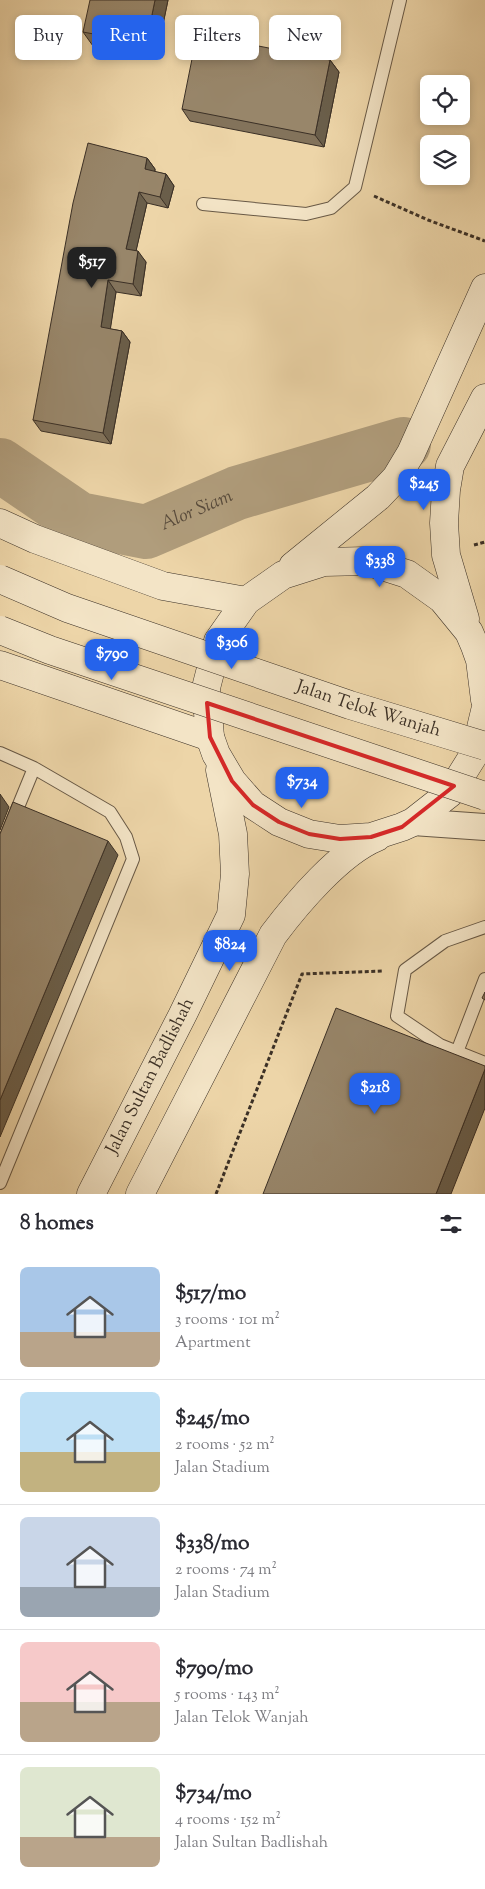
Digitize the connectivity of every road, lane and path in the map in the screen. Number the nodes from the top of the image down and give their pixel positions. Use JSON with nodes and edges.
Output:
{"nodes":[{"id":1,"x":400,"y":0,"type":"edge"},
{"id":2,"x":355,"y":187,"type":"junction"},
{"id":3,"x":203,"y":204,"type":"dead end"},
{"id":4,"x":485,"y":241,"type":"edge"},
{"id":5,"x":485,"y":288,"type":"edge"},
{"id":6,"x":485,"y":398,"type":"edge"},
{"id":7,"x":0,"y":523,"type":"edge"},
{"id":8,"x":282,"y":575,"type":"junction"},
{"id":9,"x":0,"y":580,"type":"edge"},
{"id":10,"x":246,"y":600,"type":"junction"},
{"id":11,"x":0,"y":630,"type":"edge"},
{"id":12,"x":469,"y":632,"type":"junction"},
{"id":13,"x":483,"y":662,"type":"edge"},
{"id":14,"x":0,"y":665,"type":"edge"},
{"id":15,"x":485,"y":700,"type":"edge"},
{"id":16,"x":485,"y":711,"type":"edge"},
{"id":17,"x":213,"y":745,"type":"junction"},
{"id":18,"x":485,"y":746,"type":"edge"},
{"id":19,"x":0,"y":753,"type":"edge"},
{"id":20,"x":34,"y":768,"type":"junction"},
{"id":21,"x":485,"y":796,"type":"edge"},
{"id":22,"x":408,"y":824,"type":"junction"},
{"id":23,"x":485,"y":828,"type":"edge"},
{"id":24,"x":0,"y":851,"type":"edge"},
{"id":25,"x":485,"y":927,"type":"edge"},
{"id":26,"x":406,"y":970,"type":"junction"},
{"id":27,"x":485,"y":978,"type":"edge"},
{"id":28,"x":457,"y":1052,"type":"junction"},
{"id":29,"x":485,"y":1063,"type":"edge"},
{"id":30,"x":0,"y":1183,"type":"edge"},
{"id":31,"x":91,"y":1194,"type":"edge"},
{"id":32,"x":140,"y":1194,"type":"edge"},
{"id":33,"x":216,"y":1194,"type":"edge"}],
"edges":[{"from":1,"to":2,"type":"lane"},
{"from":2,"to":3,"type":"lane"},
{"from":2,"to":4,"type":"path"},
{"from":5,"to":8,"type":"main road"},
{"from":6,"to":12,"type":"main road"},
{"from":7,"to":10,"type":"main road"},
{"from":8,"to":10,"type":"main road"},
{"from":8,"to":12,"type":"main road"},
{"from":9,"to":18,"type":"main road","name":"Jalan Telok Wanjah","bridge":true},
{"from":10,"to":17,"type":"main road","name":"Jalan Sultan Badlishah"},
{"from":11,"to":21,"type":"main road","bridge":true},
{"from":12,"to":13,"type":"main road"},
{"from":13,"to":15,"type":"main road"},
{"from":14,"to":17,"type":"main road"},
{"from":16,"to":22,"type":"main road"},
{"from":17,"to":22,"type":"main road"},
{"from":17,"to":31,"type":"main road","name":"Jalan Sultan Badlishah"},
{"from":19,"to":20,"type":"lane"},
{"from":20,"to":24,"type":"lane"},
{"from":20,"to":30,"type":"lane"},
{"from":22,"to":23,"type":"street"},
{"from":22,"to":32,"type":"main road"},
{"from":25,"to":26,"type":"lane"},
{"from":26,"to":28,"type":"lane"},
{"from":26,"to":33,"type":"path"},
{"from":27,"to":28,"type":"lane"},
{"from":28,"to":29,"type":"lane"}]}
